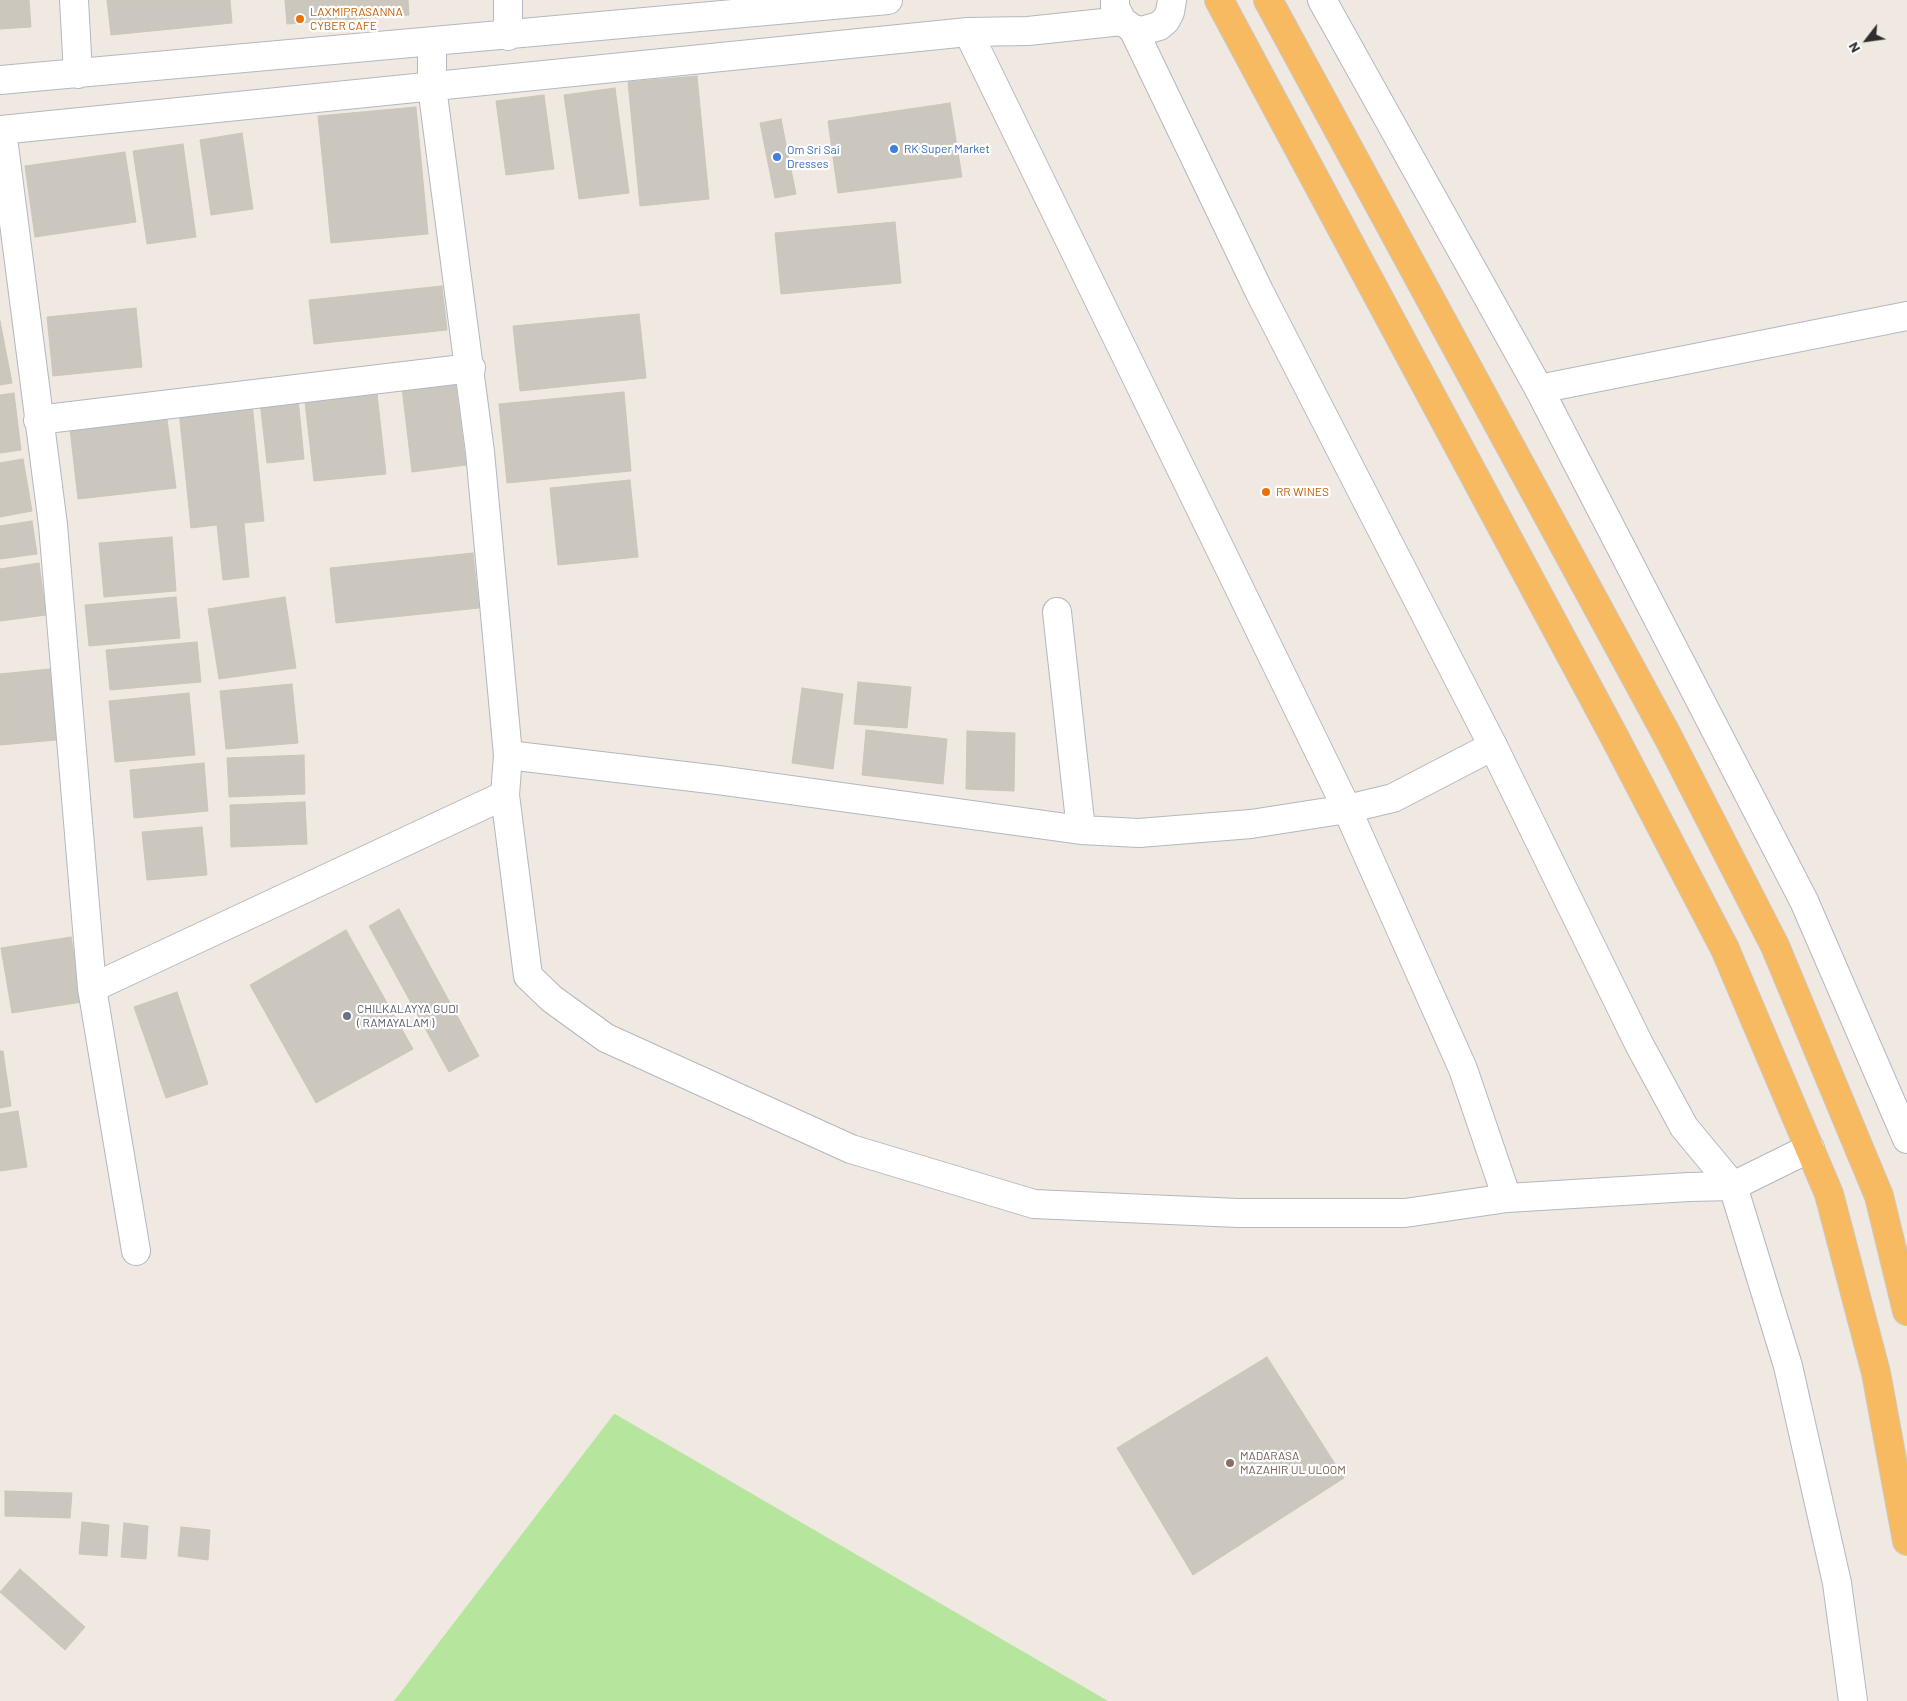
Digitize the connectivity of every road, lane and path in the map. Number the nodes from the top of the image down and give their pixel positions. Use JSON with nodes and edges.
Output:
{"nodes":[{"id":1,"x":74,"y":0,"type":"edge"},
{"id":2,"x":508,"y":0,"type":"edge"},
{"id":3,"x":888,"y":0,"type":"edge"},
{"id":4,"x":1172,"y":0,"type":"edge"},
{"id":5,"x":1219,"y":0,"type":"edge"},
{"id":6,"x":1268,"y":0,"type":"edge"},
{"id":7,"x":1322,"y":0,"type":"edge"},
{"id":8,"x":1123,"y":17,"type":"edge"},
{"id":9,"x":968,"y":32,"type":"junction"},
{"id":10,"x":508,"y":36,"type":"junction"},
{"id":11,"x":432,"y":43,"type":"junction"},
{"id":12,"x":78,"y":74,"type":"junction"},
{"id":13,"x":0,"y":80,"type":"edge"},
{"id":14,"x":432,"y":87,"type":"junction"},
{"id":15,"x":1,"y":130,"type":"edge"},
{"id":16,"x":1907,"y":316,"type":"edge"},
{"id":17,"x":471,"y":368,"type":"junction"},
{"id":18,"x":1539,"y":388,"type":"junction"},
{"id":19,"x":38,"y":420,"type":"junction"},
{"id":20,"x":1057,"y":612,"type":"dead end"},
{"id":21,"x":1493,"y":746,"type":"junction"},
{"id":22,"x":508,"y":755,"type":"junction"},
{"id":23,"x":505,"y":795,"type":"junction"},
{"id":24,"x":1347,"y":809,"type":"junction"},
{"id":25,"x":1081,"y":830,"type":"junction"},
{"id":26,"x":92,"y":988,"type":"junction"},
{"id":27,"x":1907,"y":1139,"type":"edge"},
{"id":28,"x":1810,"y":1148,"type":"junction"},
{"id":29,"x":1733,"y":1186,"type":"junction"},
{"id":30,"x":1507,"y":1198,"type":"junction"},
{"id":31,"x":136,"y":1250,"type":"dead end"},
{"id":32,"x":1907,"y":1311,"type":"edge"},
{"id":33,"x":1907,"y":1541,"type":"edge"},
{"id":34,"x":1854,"y":1701,"type":"edge"}],
"edges":[{"from":1,"to":12,"type":"street"},
{"from":2,"to":10,"type":"street"},
{"from":3,"to":10,"type":"street"},
{"from":4,"to":8,"type":"street"},
{"from":5,"to":28,"type":"highway"},
{"from":6,"to":32,"type":"highway"},
{"from":7,"to":18,"type":"street"},
{"from":8,"to":9,"type":"street"},
{"from":8,"to":21,"type":"street"},
{"from":9,"to":14,"type":"street"},
{"from":9,"to":24,"type":"street"},
{"from":10,"to":11,"type":"street"},
{"from":11,"to":12,"type":"street"},
{"from":11,"to":14,"type":"street"},
{"from":12,"to":13,"type":"street"},
{"from":14,"to":15,"type":"street"},
{"from":14,"to":17,"type":"street"},
{"from":15,"to":19,"type":"street"},
{"from":16,"to":18,"type":"street"},
{"from":17,"to":19,"type":"street"},
{"from":17,"to":22,"type":"street"},
{"from":18,"to":27,"type":"street"},
{"from":19,"to":26,"type":"street"},
{"from":20,"to":25,"type":"street"},
{"from":21,"to":24,"type":"street"},
{"from":21,"to":29,"type":"street"},
{"from":22,"to":23,"type":"street"},
{"from":22,"to":25,"type":"street"},
{"from":23,"to":26,"type":"street"},
{"from":23,"to":30,"type":"street"},
{"from":24,"to":25,"type":"street"},
{"from":24,"to":30,"type":"street"},
{"from":26,"to":31,"type":"street"},
{"from":28,"to":29,"type":"street"},
{"from":28,"to":33,"type":"highway"},
{"from":29,"to":30,"type":"street"},
{"from":29,"to":34,"type":"street"}]}
